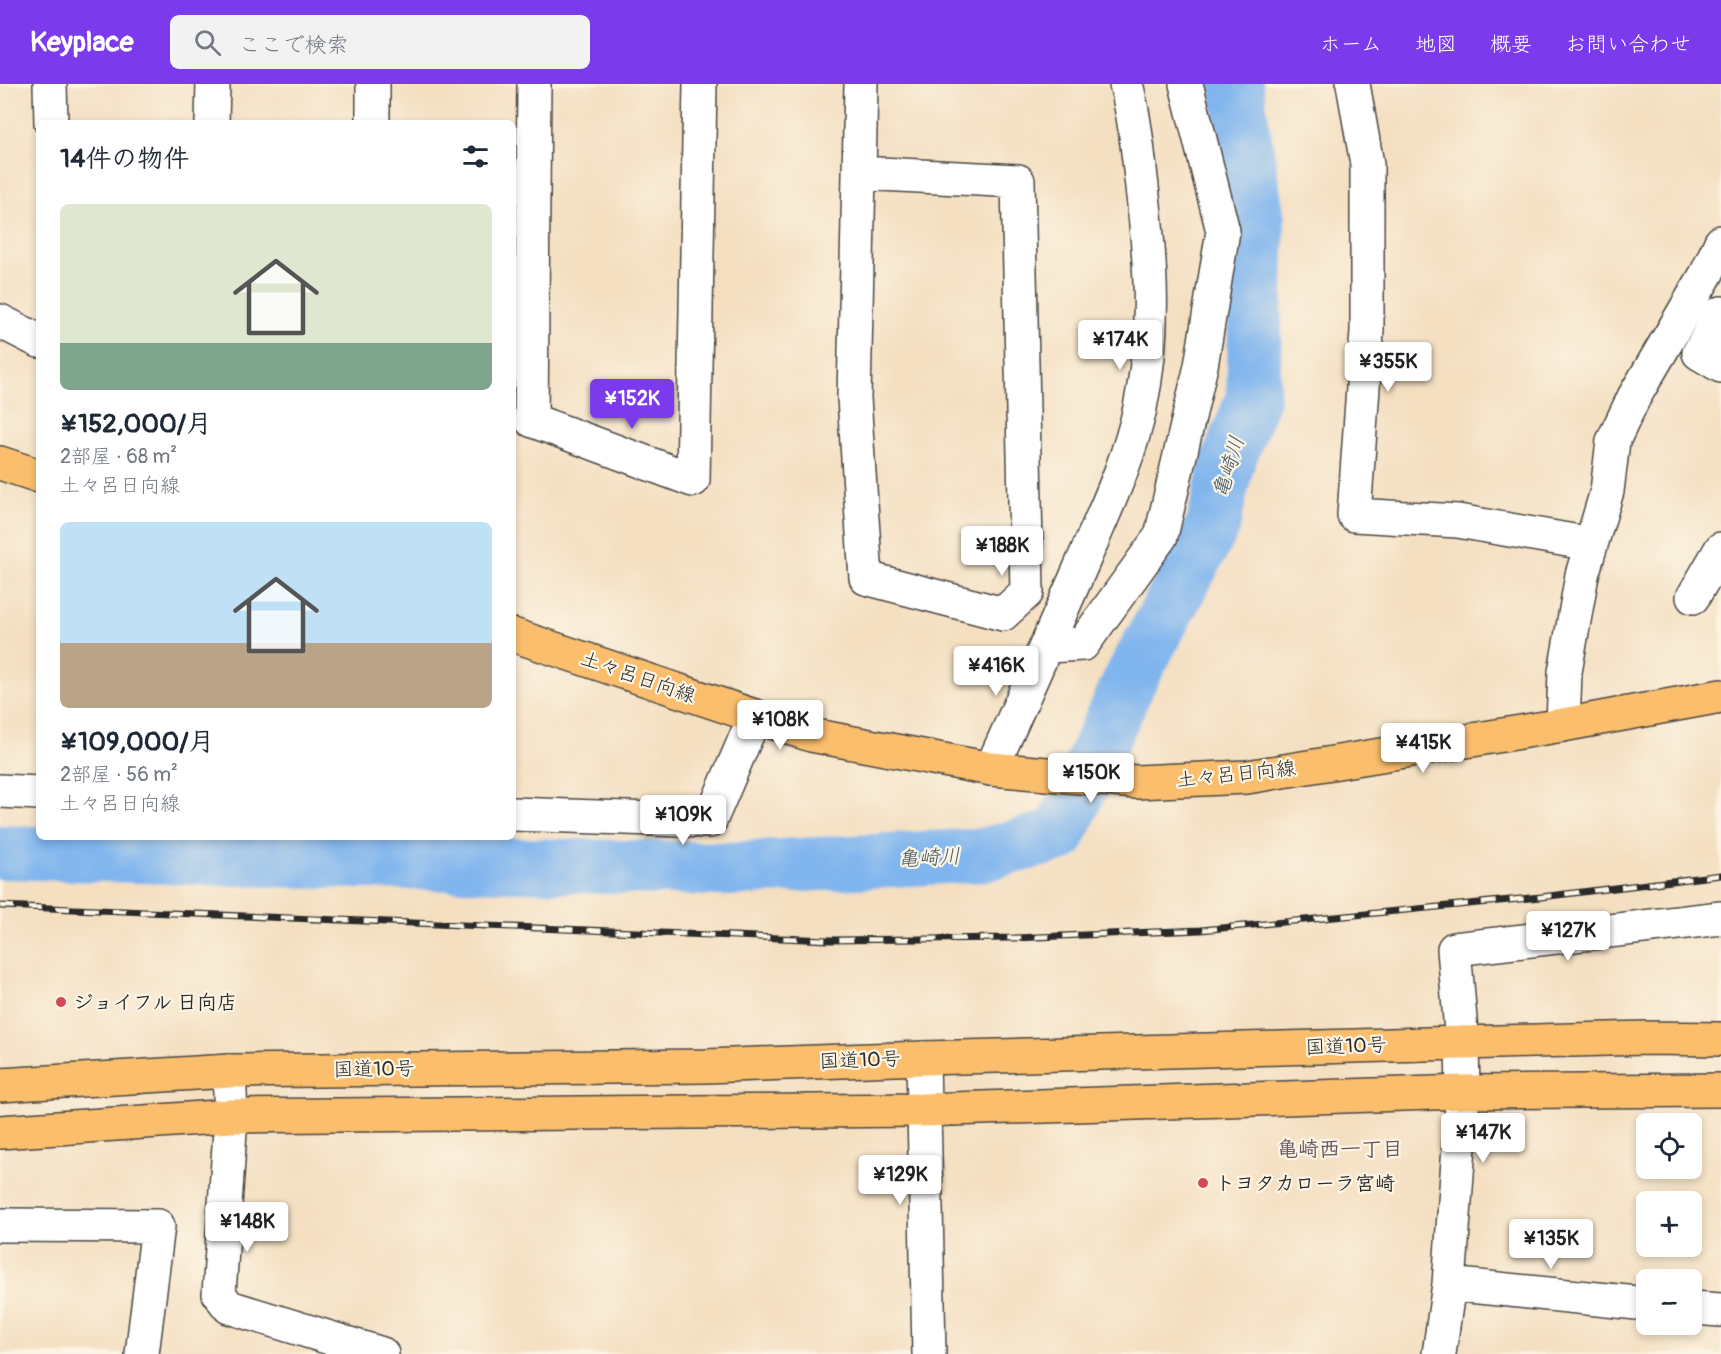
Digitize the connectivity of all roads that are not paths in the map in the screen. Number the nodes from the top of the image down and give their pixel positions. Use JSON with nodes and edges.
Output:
{"nodes":[{"id":1,"x":50,"y":84,"type":"edge"},
{"id":2,"x":213,"y":84,"type":"edge"},
{"id":3,"x":374,"y":84,"type":"edge"},
{"id":4,"x":534,"y":84,"type":"edge"},
{"id":5,"x":700,"y":84,"type":"edge"},
{"id":6,"x":861,"y":84,"type":"edge"},
{"id":7,"x":1126,"y":84,"type":"edge"},
{"id":8,"x":1186,"y":84,"type":"edge"},
{"id":9,"x":1353,"y":84,"type":"edge"},
{"id":10,"x":51,"y":120,"type":"edge"},
{"id":11,"x":212,"y":120,"type":"edge"},
{"id":12,"x":373,"y":120,"type":"edge"},
{"id":13,"x":860,"y":173,"type":"junction"},
{"id":14,"x":1721,"y":242,"type":"edge"},
{"id":15,"x":1721,"y":314,"type":"edge"},
{"id":16,"x":0,"y":321,"type":"edge"},
{"id":17,"x":36,"y":339,"type":"edge"},
{"id":18,"x":1721,"y":366,"type":"edge"},
{"id":19,"x":0,"y":463,"type":"edge"},
{"id":20,"x":36,"y":475,"type":"edge"},
{"id":21,"x":1591,"y":544,"type":"junction"},
{"id":22,"x":1721,"y":549,"type":"edge"},
{"id":23,"x":1693,"y":597,"type":"dead end"},
{"id":24,"x":516,"y":636,"type":"edge"},
{"id":25,"x":1047,"y":646,"type":"junction"},
{"id":26,"x":1721,"y":696,"type":"edge"},
{"id":27,"x":755,"y":716,"type":"junction"},
{"id":28,"x":1563,"y":725,"type":"junction"},
{"id":29,"x":991,"y":769,"type":"junction"},
{"id":30,"x":0,"y":791,"type":"edge"},
{"id":31,"x":36,"y":793,"type":"edge"},
{"id":32,"x":516,"y":814,"type":"edge"},
{"id":33,"x":1721,"y":918,"type":"edge"},
{"id":34,"x":1721,"y":1039,"type":"edge"},
{"id":35,"x":1462,"y":1043,"type":"junction"},
{"id":36,"x":923,"y":1058,"type":"junction"},
{"id":37,"x":229,"y":1071,"type":"junction"},
{"id":38,"x":0,"y":1085,"type":"edge"},
{"id":39,"x":1721,"y":1090,"type":"edge"},
{"id":40,"x":1463,"y":1092,"type":"junction"},
{"id":41,"x":923,"y":1110,"type":"junction"},
{"id":42,"x":231,"y":1116,"type":"junction"},
{"id":43,"x":0,"y":1132,"type":"edge"},
{"id":44,"x":0,"y":1225,"type":"edge"},
{"id":45,"x":1449,"y":1284,"type":"junction"},
{"id":46,"x":1636,"y":1303,"type":"edge"},
{"id":47,"x":1702,"y":1309,"type":"edge"},
{"id":48,"x":1721,"y":1310,"type":"edge"},
{"id":49,"x":144,"y":1353,"type":"edge"},
{"id":50,"x":382,"y":1354,"type":"edge"},
{"id":51,"x":928,"y":1354,"type":"edge"},
{"id":52,"x":1439,"y":1354,"type":"edge"}],
"edges":[{"from":1,"to":10,"type":"street"},
{"from":2,"to":11,"type":"street"},
{"from":3,"to":12,"type":"street"},
{"from":4,"to":5,"type":"street"},
{"from":6,"to":13,"type":"street"},
{"from":7,"to":25,"type":"street"},
{"from":8,"to":25,"type":"street"},
{"from":9,"to":21,"type":"street"},
{"from":13,"to":13,"type":"street"},
{"from":14,"to":21,"type":"street"},
{"from":15,"to":18,"type":"street"},
{"from":16,"to":17,"type":"street"},
{"from":19,"to":20,"type":"main road"},
{"from":21,"to":28,"type":"street"},
{"from":22,"to":23,"type":"street"},
{"from":24,"to":27,"type":"main road","name":"土々呂日向線"},
{"from":25,"to":29,"type":"street"},
{"from":26,"to":28,"type":"main road","name":"土々呂日向線"},
{"from":27,"to":29,"type":"main road","name":"土々呂日向線"},
{"from":27,"to":32,"type":"street"},
{"from":28,"to":29,"type":"main road","name":"土々呂日向線"},
{"from":30,"to":31,"type":"street"},
{"from":33,"to":35,"type":"street"},
{"from":34,"to":35,"type":"main road","name":"国道10号"},
{"from":35,"to":36,"type":"main road","name":"国道10号"},
{"from":35,"to":40,"type":"street"},
{"from":36,"to":37,"type":"main road","name":"国道10号"},
{"from":36,"to":41,"type":"street"},
{"from":37,"to":38,"type":"main road","name":"国道10号"},
{"from":37,"to":42,"type":"street"},
{"from":39,"to":40,"type":"main road"},
{"from":40,"to":41,"type":"main road"},
{"from":40,"to":45,"type":"street"},
{"from":41,"to":42,"type":"main road"},
{"from":41,"to":51,"type":"street"},
{"from":42,"to":43,"type":"main road"},
{"from":42,"to":50,"type":"street"},
{"from":44,"to":49,"type":"street"},
{"from":45,"to":46,"type":"street"},
{"from":45,"to":52,"type":"street"},
{"from":47,"to":48,"type":"street"}]}
